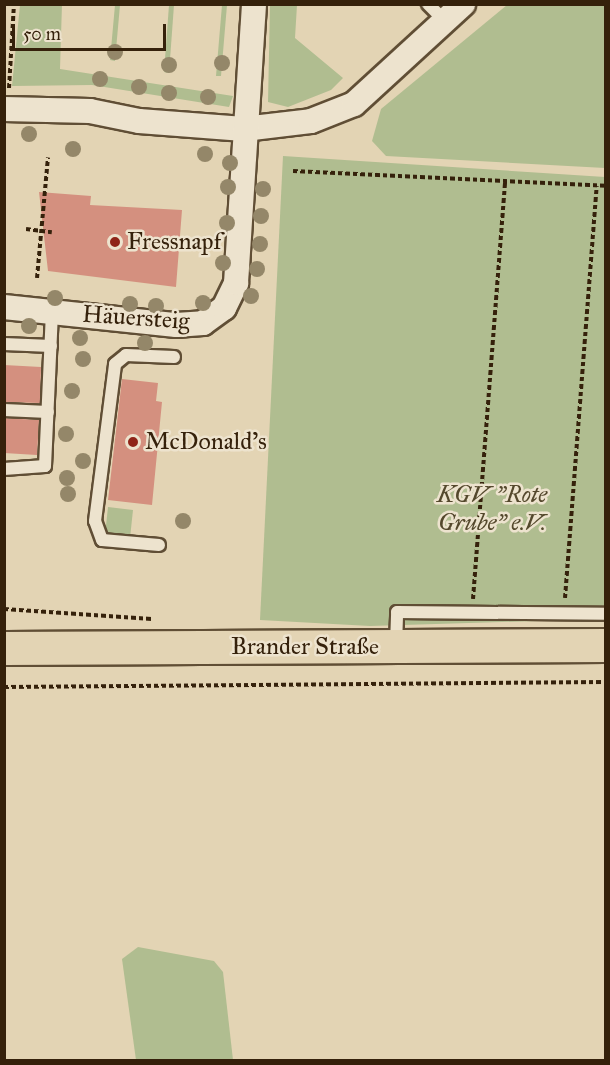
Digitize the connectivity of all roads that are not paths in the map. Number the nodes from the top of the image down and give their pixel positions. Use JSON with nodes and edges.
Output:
{"nodes":[{"id":1,"x":254,"y":4,"type":"edge"},
{"id":2,"x":463,"y":4,"type":"edge"},
{"id":3,"x":436,"y":13,"type":"edge"},
{"id":4,"x":4,"y":109,"type":"edge"},
{"id":5,"x":244,"y":129,"type":"junction"},
{"id":6,"x":4,"y":308,"type":"edge"},
{"id":7,"x":52,"y":312,"type":"junction"},
{"id":8,"x":4,"y":344,"type":"edge"},
{"id":9,"x":51,"y":346,"type":"junction"},
{"id":10,"x":174,"y":357,"type":"dead end"},
{"id":11,"x":4,"y":410,"type":"edge"},
{"id":12,"x":48,"y":412,"type":"junction"},
{"id":13,"x":4,"y":469,"type":"edge"},
{"id":14,"x":159,"y":545,"type":"dead end"},
{"id":15,"x":606,"y":614,"type":"edge"},
{"id":16,"x":606,"y":645,"type":"edge"},
{"id":17,"x":396,"y":646,"type":"junction"},
{"id":18,"x":4,"y":648,"type":"edge"}],
"edges":[{"from":1,"to":5,"type":"street","name":"Häuersteig"},
{"from":2,"to":3,"type":"street"},
{"from":3,"to":5,"type":"street"},
{"from":4,"to":5,"type":"street"},
{"from":5,"to":7,"type":"street","name":"Häuersteig"},
{"from":6,"to":7,"type":"street","name":"Häuersteig"},
{"from":7,"to":9,"type":"lane"},
{"from":8,"to":9,"type":"lane"},
{"from":9,"to":12,"type":"lane"},
{"from":10,"to":14,"type":"lane"},
{"from":11,"to":12,"type":"lane"},
{"from":12,"to":13,"type":"lane"},
{"from":15,"to":17,"type":"lane"},
{"from":16,"to":17,"type":"main road","name":"Brander Straße"},
{"from":17,"to":18,"type":"main road","name":"Brander Straße"}]}
